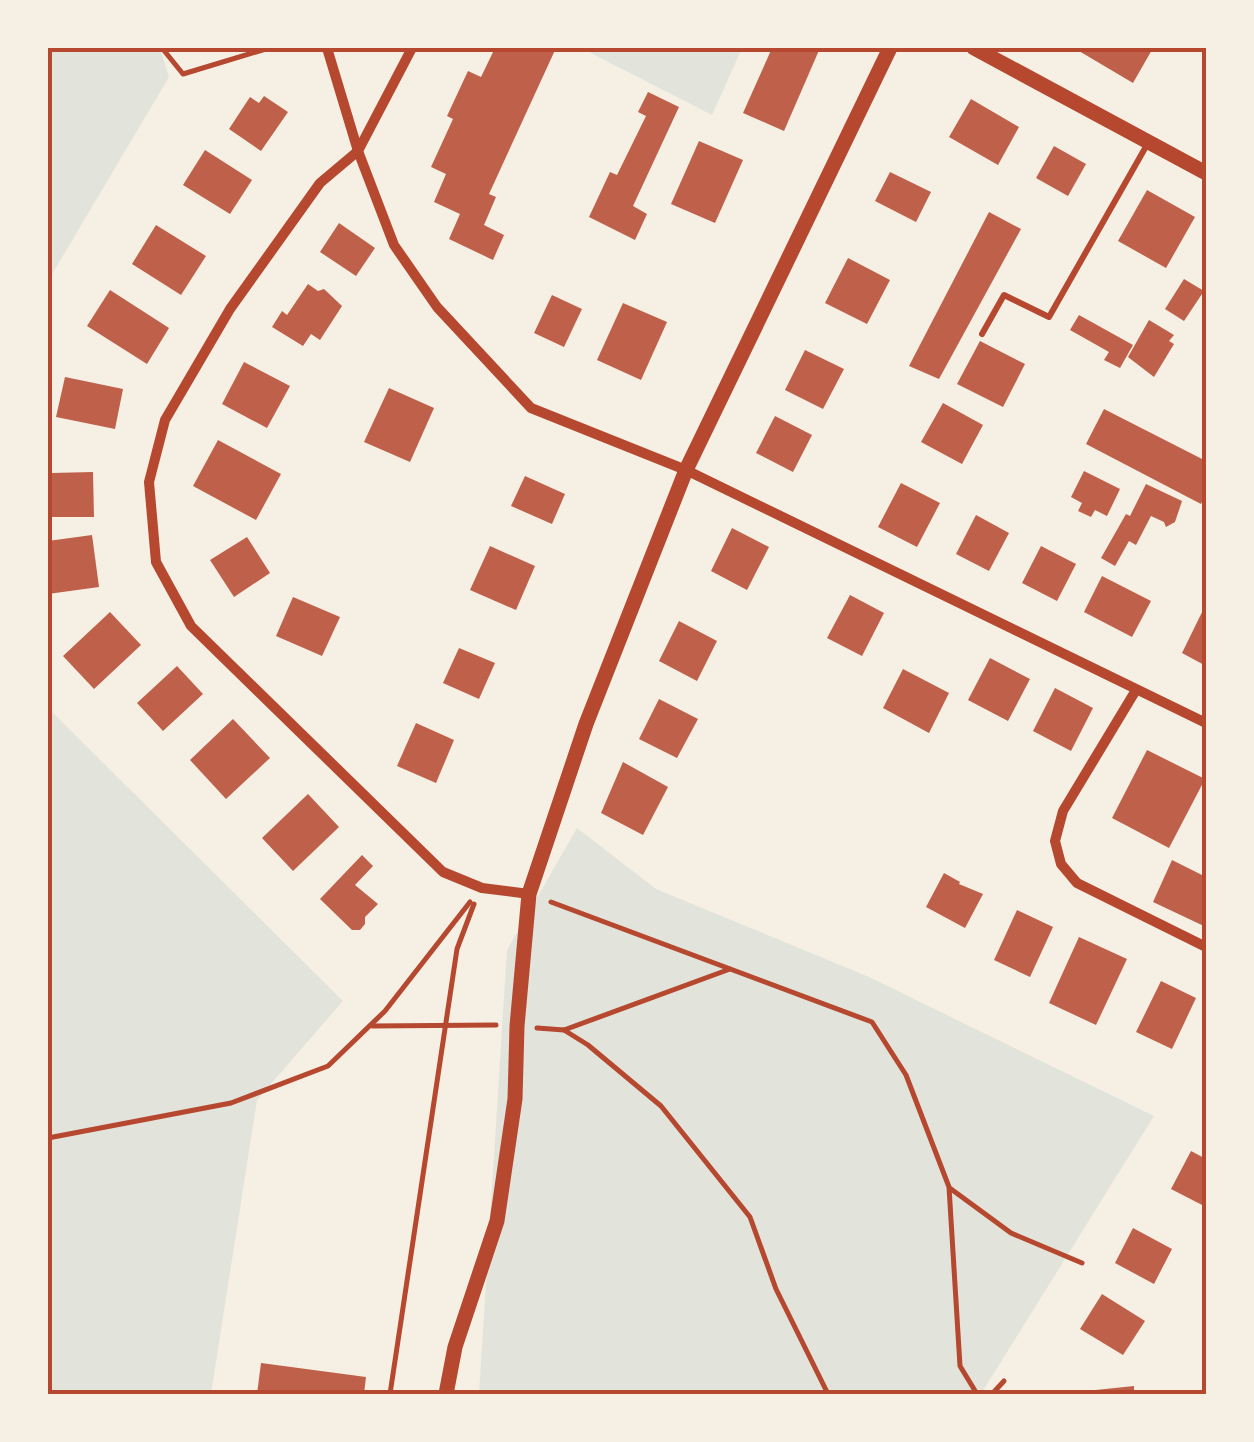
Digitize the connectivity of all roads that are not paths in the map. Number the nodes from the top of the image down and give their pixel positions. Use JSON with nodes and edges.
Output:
{"nodes":[{"id":1,"x":327,"y":48,"type":"edge"},
{"id":2,"x":412,"y":48,"type":"edge"},
{"id":3,"x":890,"y":48,"type":"edge"},
{"id":4,"x":974,"y":48,"type":"edge"},
{"id":5,"x":1149,"y":142,"type":"junction"},
{"id":6,"x":358,"y":151,"type":"junction"},
{"id":7,"x":1206,"y":173,"type":"edge"},
{"id":8,"x":982,"y":334,"type":"dead end"},
{"id":9,"x":686,"y":470,"type":"junction"},
{"id":10,"x":1136,"y":690,"type":"junction"},
{"id":11,"x":1206,"y":722,"type":"edge"},
{"id":12,"x":530,"y":894,"type":"junction"},
{"id":13,"x":1206,"y":947,"type":"edge"},
{"id":14,"x":446,"y":1394,"type":"edge"}],
"edges":[{"from":1,"to":6,"type":"street"},
{"from":2,"to":6,"type":"street"},
{"from":3,"to":9,"type":"street"},
{"from":4,"to":5,"type":"street"},
{"from":5,"to":7,"type":"street"},
{"from":5,"to":8,"type":"lane"},
{"from":6,"to":9,"type":"street"},
{"from":6,"to":12,"type":"street"},
{"from":9,"to":10,"type":"street"},
{"from":9,"to":12,"type":"street"},
{"from":10,"to":11,"type":"street"},
{"from":10,"to":13,"type":"street"},
{"from":12,"to":14,"type":"street"}]}
